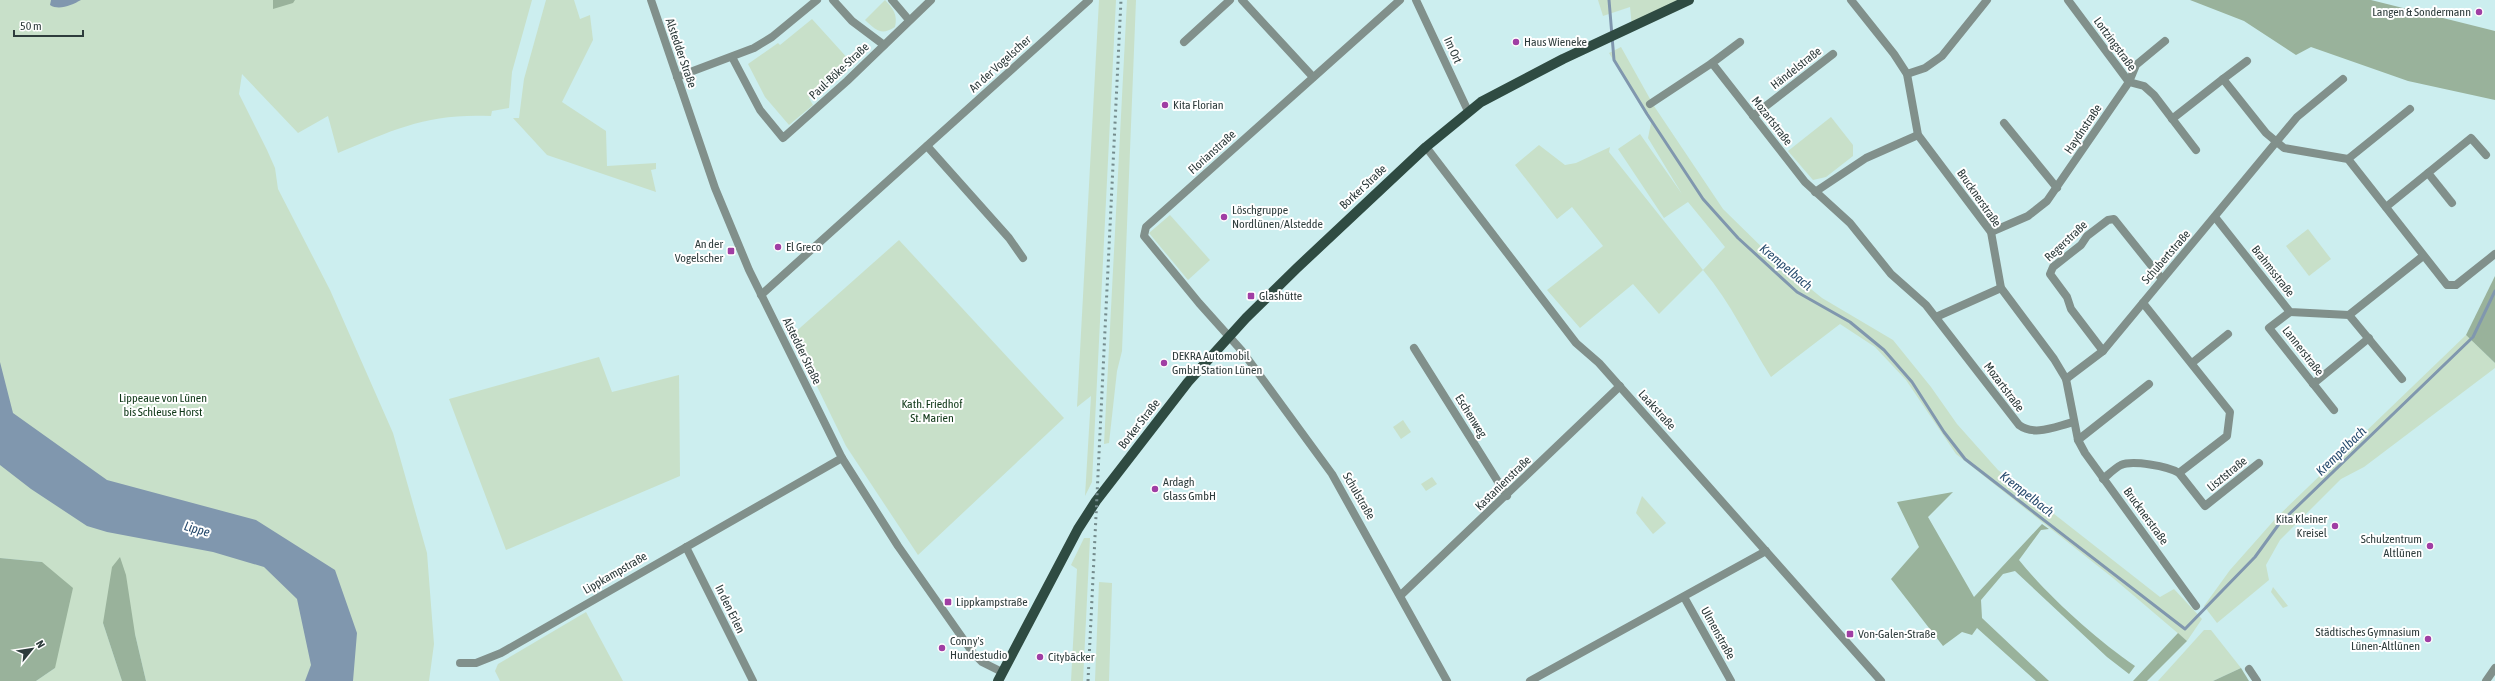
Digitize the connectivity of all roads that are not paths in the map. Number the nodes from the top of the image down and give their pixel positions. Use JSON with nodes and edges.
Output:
{"nodes":[{"id":1,"x":651,"y":0,"type":"edge"},
{"id":2,"x":818,"y":0,"type":"edge"},
{"id":3,"x":833,"y":0,"type":"edge"},
{"id":4,"x":892,"y":0,"type":"edge"},
{"id":5,"x":931,"y":0,"type":"edge"},
{"id":6,"x":1090,"y":0,"type":"edge"},
{"id":7,"x":1230,"y":0,"type":"edge"},
{"id":8,"x":1242,"y":0,"type":"edge"},
{"id":9,"x":1400,"y":0,"type":"edge"},
{"id":10,"x":1416,"y":0,"type":"edge"},
{"id":11,"x":1689,"y":0,"type":"edge"},
{"id":12,"x":1851,"y":0,"type":"edge"},
{"id":13,"x":1987,"y":0,"type":"edge"},
{"id":14,"x":2068,"y":0,"type":"edge"},
{"id":15,"x":909,"y":20,"type":"junction"},
{"id":16,"x":1184,"y":42,"type":"dead end"},
{"id":17,"x":1740,"y":42,"type":"dead end"},
{"id":18,"x":2165,"y":42,"type":"dead end"},
{"id":19,"x":884,"y":45,"type":"junction"},
{"id":20,"x":1833,"y":54,"type":"dead end"},
{"id":21,"x":732,"y":57,"type":"junction"},
{"id":22,"x":2247,"y":61,"type":"dead end"},
{"id":23,"x":1712,"y":63,"type":"junction"},
{"id":24,"x":1907,"y":74,"type":"junction"},
{"id":25,"x":1313,"y":77,"type":"junction"},
{"id":26,"x":677,"y":78,"type":"junction"},
{"id":27,"x":2223,"y":79,"type":"junction"},
{"id":28,"x":2343,"y":79,"type":"dead end"},
{"id":29,"x":2129,"y":82,"type":"junction"},
{"id":30,"x":1650,"y":104,"type":"dead end"},
{"id":31,"x":2410,"y":109,"type":"dead end"},
{"id":32,"x":1468,"y":111,"type":"junction"},
{"id":33,"x":1754,"y":116,"type":"junction"},
{"id":34,"x":2172,"y":119,"type":"junction"},
{"id":35,"x":2004,"y":123,"type":"dead end"},
{"id":36,"x":1918,"y":135,"type":"junction"},
{"id":37,"x":2275,"y":142,"type":"junction"},
{"id":38,"x":926,"y":146,"type":"junction"},
{"id":39,"x":1426,"y":147,"type":"junction"},
{"id":40,"x":2196,"y":150,"type":"dead end"},
{"id":41,"x":2486,"y":156,"type":"dead end"},
{"id":42,"x":2348,"y":159,"type":"junction"},
{"id":43,"x":2428,"y":173,"type":"junction"},
{"id":44,"x":2056,"y":188,"type":"junction"},
{"id":45,"x":1815,"y":192,"type":"junction"},
{"id":46,"x":2452,"y":203,"type":"dead end"},
{"id":47,"x":2386,"y":206,"type":"junction"},
{"id":48,"x":2215,"y":217,"type":"junction"},
{"id":49,"x":1991,"y":232,"type":"junction"},
{"id":50,"x":2495,"y":254,"type":"edge"},
{"id":51,"x":2423,"y":256,"type":"junction"},
{"id":52,"x":1023,"y":258,"type":"dead end"},
{"id":53,"x":2162,"y":279,"type":"junction"},
{"id":54,"x":2001,"y":288,"type":"junction"},
{"id":55,"x":761,"y":295,"type":"junction"},
{"id":56,"x":2143,"y":303,"type":"junction"},
{"id":57,"x":2290,"y":312,"type":"junction"},
{"id":58,"x":2348,"y":315,"type":"junction"},
{"id":59,"x":1936,"y":317,"type":"junction"},
{"id":60,"x":2228,"y":334,"type":"dead end"},
{"id":61,"x":1229,"y":337,"type":"junction"},
{"id":62,"x":2369,"y":338,"type":"junction"},
{"id":63,"x":1414,"y":348,"type":"dead end"},
{"id":64,"x":2102,"y":351,"type":"junction"},
{"id":65,"x":2192,"y":363,"type":"junction"},
{"id":66,"x":2066,"y":379,"type":"junction"},
{"id":67,"x":2402,"y":379,"type":"dead end"},
{"id":68,"x":2149,"y":384,"type":"dead end"},
{"id":69,"x":2313,"y":384,"type":"junction"},
{"id":70,"x":1620,"y":386,"type":"junction"},
{"id":71,"x":2334,"y":410,"type":"dead end"},
{"id":72,"x":2074,"y":422,"type":"junction"},
{"id":73,"x":2078,"y":440,"type":"junction"},
{"id":74,"x":842,"y":458,"type":"junction"},
{"id":75,"x":2259,"y":463,"type":"dead end"},
{"id":76,"x":2179,"y":473,"type":"junction"},
{"id":77,"x":2103,"y":479,"type":"junction"},
{"id":78,"x":1507,"y":496,"type":"junction"},
{"id":79,"x":686,"y":547,"type":"junction"},
{"id":80,"x":1766,"y":551,"type":"junction"},
{"id":81,"x":1401,"y":595,"type":"junction"},
{"id":82,"x":1684,"y":597,"type":"junction"},
{"id":83,"x":2196,"y":606,"type":"dead end"},
{"id":84,"x":460,"y":663,"type":"dead end"},
{"id":85,"x":2495,"y":668,"type":"edge"},
{"id":86,"x":2249,"y":669,"type":"dead end"},
{"id":87,"x":1000,"y":676,"type":"edge"},
{"id":88,"x":753,"y":681,"type":"edge"},
{"id":89,"x":1447,"y":681,"type":"edge"},
{"id":90,"x":1530,"y":681,"type":"edge"},
{"id":91,"x":1731,"y":681,"type":"edge"},
{"id":92,"x":1881,"y":681,"type":"edge"},
{"id":93,"x":2257,"y":681,"type":"edge"},
{"id":94,"x":2486,"y":681,"type":"edge"}],
"edges":[{"from":1,"to":26,"type":"street","name":"Alstedder Straße"},
{"from":2,"to":21,"type":"street"},
{"from":3,"to":19,"type":"street"},
{"from":4,"to":15,"type":"street"},
{"from":5,"to":15,"type":"street","name":"Paul-Böke-Straße"},
{"from":6,"to":38,"type":"street","name":"An der Vogelscher"},
{"from":7,"to":16,"type":"street"},
{"from":8,"to":25,"type":"street"},
{"from":9,"to":25,"type":"street","name":"Florianstraße"},
{"from":10,"to":32,"type":"street","name":"Im Ort"},
{"from":11,"to":32,"type":"main road","name":"Borker Straße"},
{"from":12,"to":24,"type":"street","name":"Brucknerstraße"},
{"from":13,"to":24,"type":"street"},
{"from":14,"to":29,"type":"street","name":"Lortzingstraße"},
{"from":15,"to":19,"type":"street","name":"Paul-Böke-Straße"},
{"from":17,"to":23,"type":"street"},
{"from":18,"to":29,"type":"street","name":"Haydnstraße"},
{"from":19,"to":21,"type":"street","name":"Paul-Böke-Straße"},
{"from":20,"to":33,"type":"street","name":"Händelstraße"},
{"from":21,"to":26,"type":"street"},
{"from":22,"to":27,"type":"street"},
{"from":23,"to":30,"type":"street"},
{"from":23,"to":33,"type":"street","name":"Mozartstraße"},
{"from":24,"to":36,"type":"street","name":"Brucknerstraße"},
{"from":25,"to":61,"type":"street","name":"Florianstraße"},
{"from":26,"to":55,"type":"street","name":"Alstedder Straße"},
{"from":27,"to":34,"type":"street"},
{"from":27,"to":37,"type":"street"},
{"from":28,"to":37,"type":"street","name":"Schubertstraße"},
{"from":29,"to":34,"type":"street"},
{"from":29,"to":44,"type":"street","name":"Haydnstraße"},
{"from":31,"to":42,"type":"street"},
{"from":32,"to":39,"type":"main road","name":"Borker Straße"},
{"from":33,"to":45,"type":"street","name":"Mozartstraße"},
{"from":34,"to":40,"type":"street"},
{"from":35,"to":44,"type":"street"},
{"from":36,"to":45,"type":"street"},
{"from":36,"to":49,"type":"street","name":"Brucknerstraße"},
{"from":37,"to":42,"type":"street"},
{"from":37,"to":48,"type":"street","name":"Schubertstraße"},
{"from":38,"to":52,"type":"street"},
{"from":38,"to":55,"type":"street","name":"An der Vogelscher"},
{"from":39,"to":61,"type":"main road","name":"Borker Straße"},
{"from":39,"to":70,"type":"street","name":"Laakstraße"},
{"from":41,"to":43,"type":"street"},
{"from":42,"to":47,"type":"street"},
{"from":43,"to":46,"type":"street"},
{"from":43,"to":47,"type":"street"},
{"from":44,"to":49,"type":"street","name":"Haydnstraße"},
{"from":45,"to":59,"type":"street","name":"Mozartstraße"},
{"from":47,"to":51,"type":"street"},
{"from":48,"to":53,"type":"street","name":"Schubertstraße"},
{"from":48,"to":57,"type":"street","name":"Brahmsstraße"},
{"from":49,"to":54,"type":"street","name":"Brucknerstraße"},
{"from":50,"to":51,"type":"street"},
{"from":51,"to":58,"type":"street"},
{"from":53,"to":56,"type":"street","name":"Schubertstraße"},
{"from":53,"to":64,"type":"street","name":"Regerstraße"},
{"from":54,"to":59,"type":"street"},
{"from":54,"to":66,"type":"street","name":"Brucknerstraße"},
{"from":55,"to":74,"type":"street","name":"Alstedder Straße"},
{"from":56,"to":64,"type":"street","name":"Schubertstraße"},
{"from":56,"to":65,"type":"street"},
{"from":57,"to":58,"type":"street","name":"Brahmsstraße"},
{"from":57,"to":69,"type":"street","name":"Lannerstraße"},
{"from":58,"to":62,"type":"street"},
{"from":59,"to":72,"type":"street","name":"Mozartstraße"},
{"from":60,"to":65,"type":"street"},
{"from":61,"to":81,"type":"street","name":"Schulstraße"},
{"from":61,"to":87,"type":"main road","name":"Borker Straße"},
{"from":62,"to":67,"type":"street"},
{"from":62,"to":69,"type":"street"},
{"from":63,"to":78,"type":"street","name":"Eschenweg"},
{"from":64,"to":66,"type":"street","name":"Schubertstraße"},
{"from":65,"to":76,"type":"street"},
{"from":66,"to":72,"type":"street","name":"Brucknerstraße"},
{"from":68,"to":73,"type":"street"},
{"from":69,"to":71,"type":"street","name":"Lannerstraße"},
{"from":70,"to":78,"type":"street","name":"Kastanienstraße"},
{"from":70,"to":80,"type":"street","name":"Laakstraße"},
{"from":72,"to":73,"type":"street","name":"Brucknerstraße"},
{"from":73,"to":77,"type":"street","name":"Brucknerstraße"},
{"from":74,"to":79,"type":"street","name":"Lippkampstraße"},
{"from":74,"to":87,"type":"street","name":"Alstedder Straße"},
{"from":75,"to":76,"type":"street","name":"Lisztstraße"},
{"from":76,"to":77,"type":"street"},
{"from":77,"to":83,"type":"street","name":"Brucknerstraße"},
{"from":78,"to":81,"type":"street","name":"Kastanienstraße"},
{"from":79,"to":84,"type":"street","name":"Lippkampstraße"},
{"from":79,"to":88,"type":"street","name":"In den Erlen"},
{"from":80,"to":82,"type":"street"},
{"from":80,"to":92,"type":"street","name":"Laakstraße"},
{"from":81,"to":89,"type":"street","name":"Schulstraße"},
{"from":82,"to":90,"type":"street"},
{"from":82,"to":91,"type":"street","name":"Ulmenstraße"},
{"from":85,"to":94,"type":"street"},
{"from":86,"to":93,"type":"street"}]}
